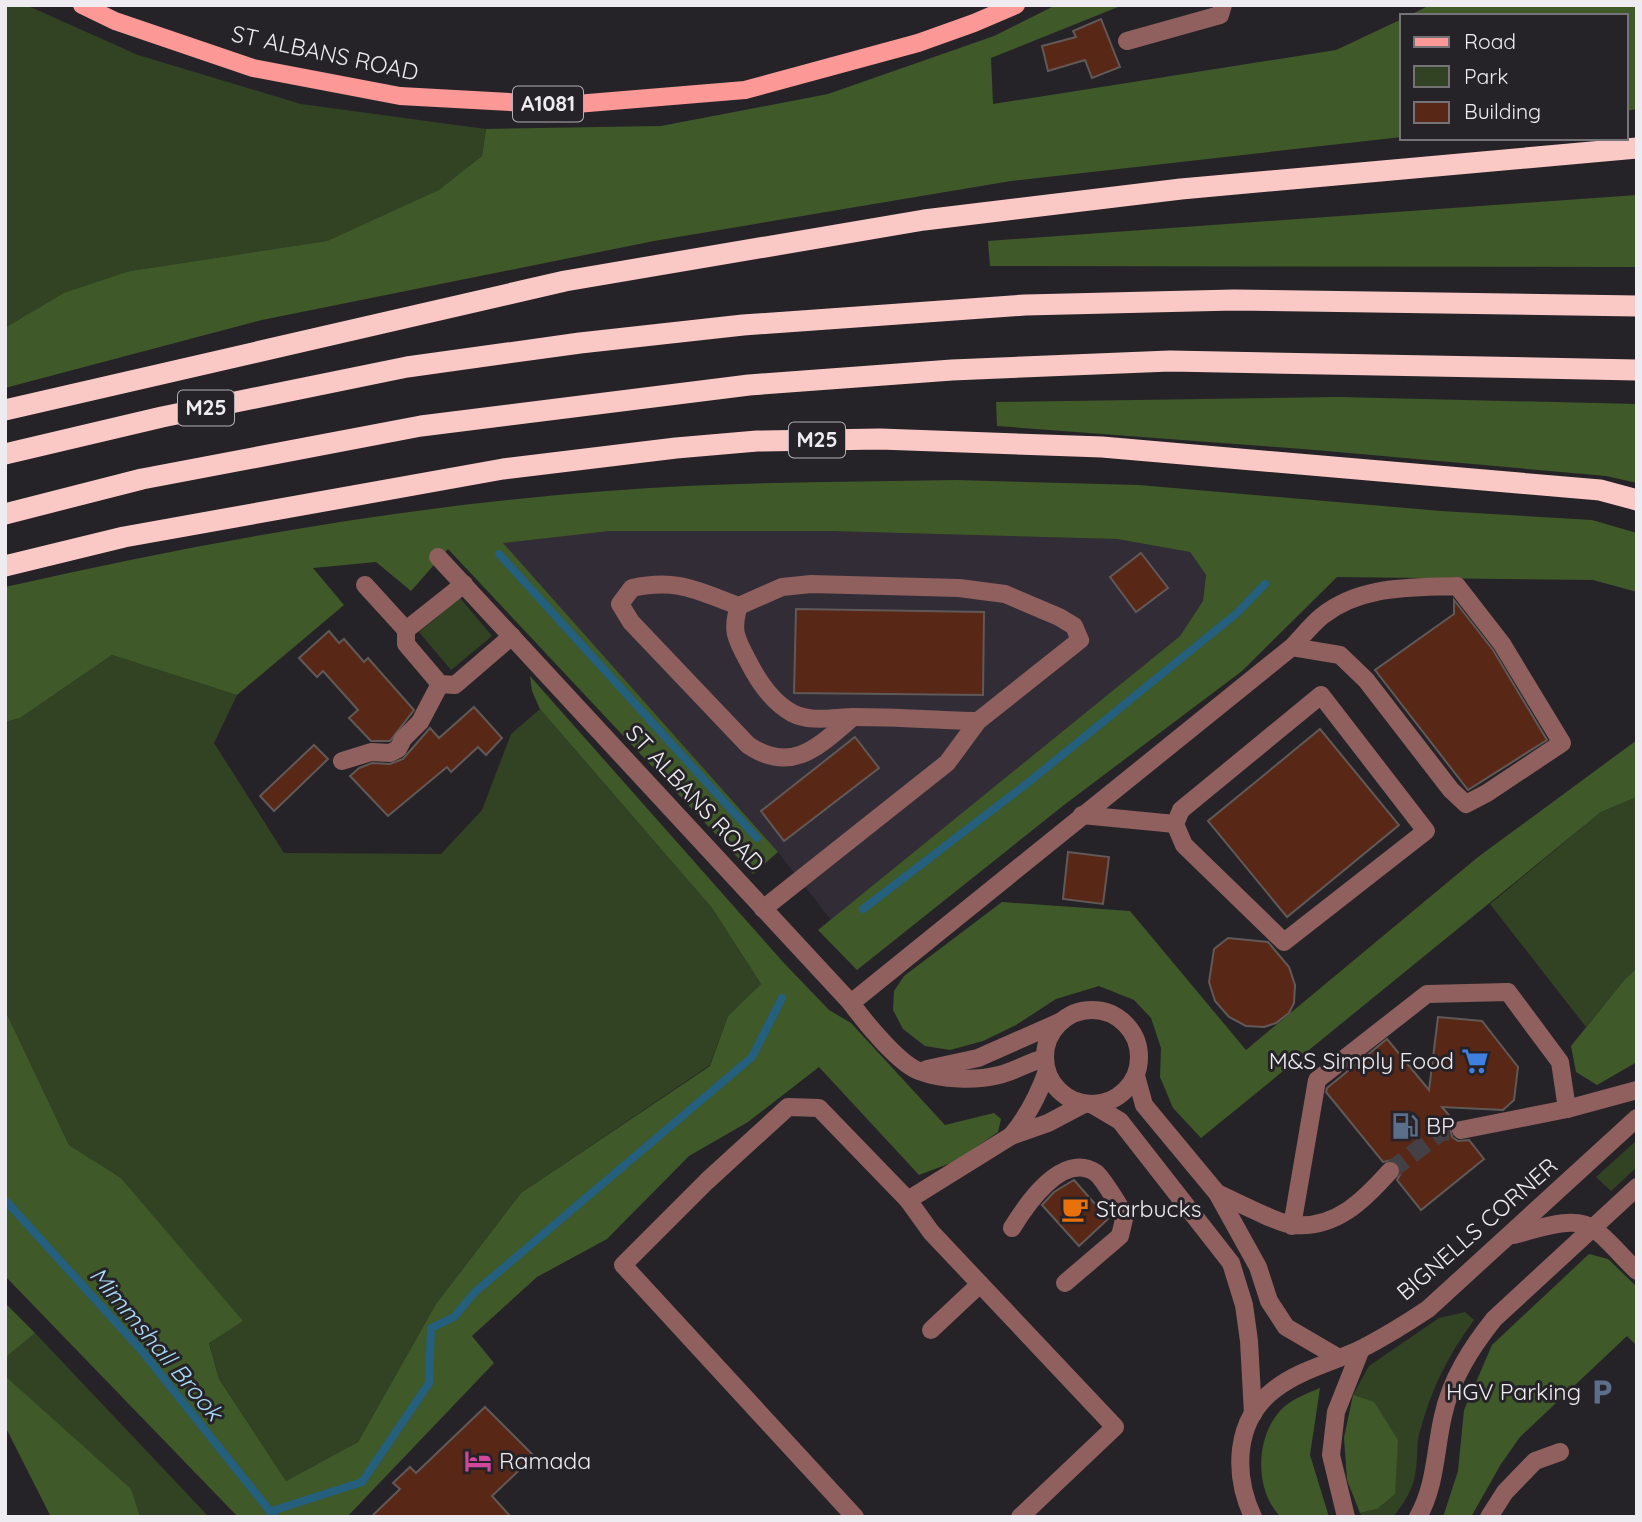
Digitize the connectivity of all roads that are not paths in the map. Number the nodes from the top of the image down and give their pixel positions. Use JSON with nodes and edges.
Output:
{"nodes":[{"id":1,"x":82,"y":5,"type":"edge"},
{"id":2,"x":1016,"y":5,"type":"edge"},
{"id":3,"x":1223,"y":5,"type":"edge"},
{"id":4,"x":1126,"y":41,"type":"dead end"},
{"id":5,"x":1637,"y":148,"type":"edge"},
{"id":6,"x":1637,"y":306,"type":"edge"},
{"id":7,"x":1637,"y":370,"type":"edge"},
{"id":8,"x":5,"y":410,"type":"edge"},
{"id":9,"x":5,"y":454,"type":"edge"},
{"id":10,"x":1637,"y":500,"type":"edge"},
{"id":11,"x":5,"y":514,"type":"edge"},
{"id":12,"x":439,"y":557,"type":"dead end"},
{"id":13,"x":5,"y":566,"type":"edge"},
{"id":14,"x":464,"y":584,"type":"junction"},
{"id":15,"x":365,"y":585,"type":"dead end"},
{"id":16,"x":739,"y":606,"type":"junction"},
{"id":17,"x":406,"y":630,"type":"junction"},
{"id":18,"x":512,"y":636,"type":"junction"},
{"id":19,"x":1292,"y":647,"type":"junction"},
{"id":20,"x":440,"y":684,"type":"junction"},
{"id":21,"x":853,"y":717,"type":"junction"},
{"id":22,"x":978,"y":721,"type":"junction"},
{"id":23,"x":342,"y":761,"type":"dead end"},
{"id":24,"x":1082,"y":815,"type":"junction"},
{"id":25,"x":1175,"y":824,"type":"junction"},
{"id":26,"x":763,"y":909,"type":"junction"},
{"id":27,"x":851,"y":1003,"type":"junction"},
{"id":28,"x":1063,"y":1020,"type":"junction"},
{"id":29,"x":1046,"y":1064,"type":"junction"},
{"id":30,"x":917,"y":1071,"type":"junction"},
{"id":31,"x":1136,"y":1076,"type":"junction"},
{"id":32,"x":1637,"y":1090,"type":"edge"},
{"id":33,"x":1089,"y":1104,"type":"junction"},
{"id":34,"x":1567,"y":1110,"type":"junction"},
{"id":35,"x":1637,"y":1118,"type":"edge"},
{"id":36,"x":1461,"y":1130,"type":"tunnel mouth"},
{"id":37,"x":1011,"y":1136,"type":"junction"},
{"id":38,"x":1390,"y":1171,"type":"tunnel mouth"},
{"id":39,"x":1637,"y":1187,"type":"edge"},
{"id":40,"x":1217,"y":1193,"type":"junction"},
{"id":41,"x":908,"y":1200,"type":"junction"},
{"id":42,"x":1292,"y":1226,"type":"junction"},
{"id":43,"x":1592,"y":1227,"type":"junction"},
{"id":44,"x":1012,"y":1228,"type":"dead end"},
{"id":45,"x":1510,"y":1236,"type":"junction"},
{"id":46,"x":1637,"y":1271,"type":"edge"},
{"id":47,"x":1065,"y":1283,"type":"dead end"},
{"id":48,"x":980,"y":1284,"type":"junction"},
{"id":49,"x":931,"y":1330,"type":"dead end"},
{"id":50,"x":1361,"y":1349,"type":"junction"},
{"id":51,"x":1339,"y":1358,"type":"junction"},
{"id":52,"x":1253,"y":1413,"type":"junction"},
{"id":53,"x":1560,"y":1452,"type":"dead end"},
{"id":54,"x":855,"y":1517,"type":"edge"},
{"id":55,"x":1020,"y":1517,"type":"edge"},
{"id":56,"x":1253,"y":1517,"type":"edge"},
{"id":57,"x":1346,"y":1517,"type":"edge"},
{"id":58,"x":1419,"y":1517,"type":"edge"},
{"id":59,"x":1489,"y":1517,"type":"edge"}],
"edges":[{"from":1,"to":2,"type":"main road","name":"ST ALBANS ROAD","number":"A1081"},
{"from":3,"to":4,"type":"street"},
{"from":5,"to":8,"type":"highway","number":"M25"},
{"from":6,"to":9,"type":"highway","number":"M25"},
{"from":7,"to":11,"type":"highway"},
{"from":10,"to":13,"type":"highway","number":"M25"},
{"from":12,"to":14,"type":"street","name":"ST ALBANS ROAD"},
{"from":14,"to":17,"type":"street"},
{"from":14,"to":18,"type":"street","name":"ST ALBANS ROAD"},
{"from":15,"to":17,"type":"street"},
{"from":16,"to":21,"type":"street"},
{"from":16,"to":21,"type":"street"},
{"from":16,"to":22,"type":"street"},
{"from":17,"to":20,"type":"street"},
{"from":18,"to":20,"type":"street"},
{"from":18,"to":26,"type":"street","name":"ST ALBANS ROAD"},
{"from":19,"to":19,"type":"street"},
{"from":19,"to":24,"type":"street"},
{"from":20,"to":23,"type":"street"},
{"from":21,"to":22,"type":"street"},
{"from":22,"to":26,"type":"street"},
{"from":24,"to":25,"type":"street"},
{"from":24,"to":27,"type":"street"},
{"from":25,"to":25,"type":"street"},
{"from":26,"to":27,"type":"street","name":"ST ALBANS ROAD"},
{"from":27,"to":30,"type":"street","name":"ST ALBANS ROAD"},
{"from":28,"to":29,"type":"street"},
{"from":28,"to":30,"type":"street"},
{"from":28,"to":31,"type":"street"},
{"from":29,"to":30,"type":"street"},
{"from":29,"to":33,"type":"street"},
{"from":29,"to":37,"type":"street"},
{"from":31,"to":33,"type":"street"},
{"from":31,"to":40,"type":"street"},
{"from":32,"to":34,"type":"street"},
{"from":33,"to":37,"type":"street"},
{"from":33,"to":52,"type":"street"},
{"from":34,"to":36,"type":"street"},
{"from":34,"to":42,"type":"street"},
{"from":35,"to":45,"type":"street","name":"BIGNELLS CORNER"},
{"from":37,"to":41,"type":"street"},
{"from":38,"to":42,"type":"street"},
{"from":39,"to":43,"type":"street"},
{"from":40,"to":42,"type":"street"},
{"from":40,"to":51,"type":"street"},
{"from":41,"to":48,"type":"street"},
{"from":41,"to":54,"type":"street"},
{"from":43,"to":45,"type":"street"},
{"from":43,"to":46,"type":"street"},
{"from":43,"to":58,"type":"street"},
{"from":44,"to":47,"type":"street"},
{"from":45,"to":50,"type":"street","name":"BIGNELLS CORNER"},
{"from":48,"to":49,"type":"street"},
{"from":48,"to":55,"type":"street"},
{"from":50,"to":51,"type":"street","name":"BIGNELLS CORNER"},
{"from":50,"to":57,"type":"street"},
{"from":51,"to":52,"type":"street","name":"BIGNELLS CORNER"},
{"from":52,"to":56,"type":"street","name":"BIGNELLS CORNER"},
{"from":53,"to":59,"type":"street"}]}
